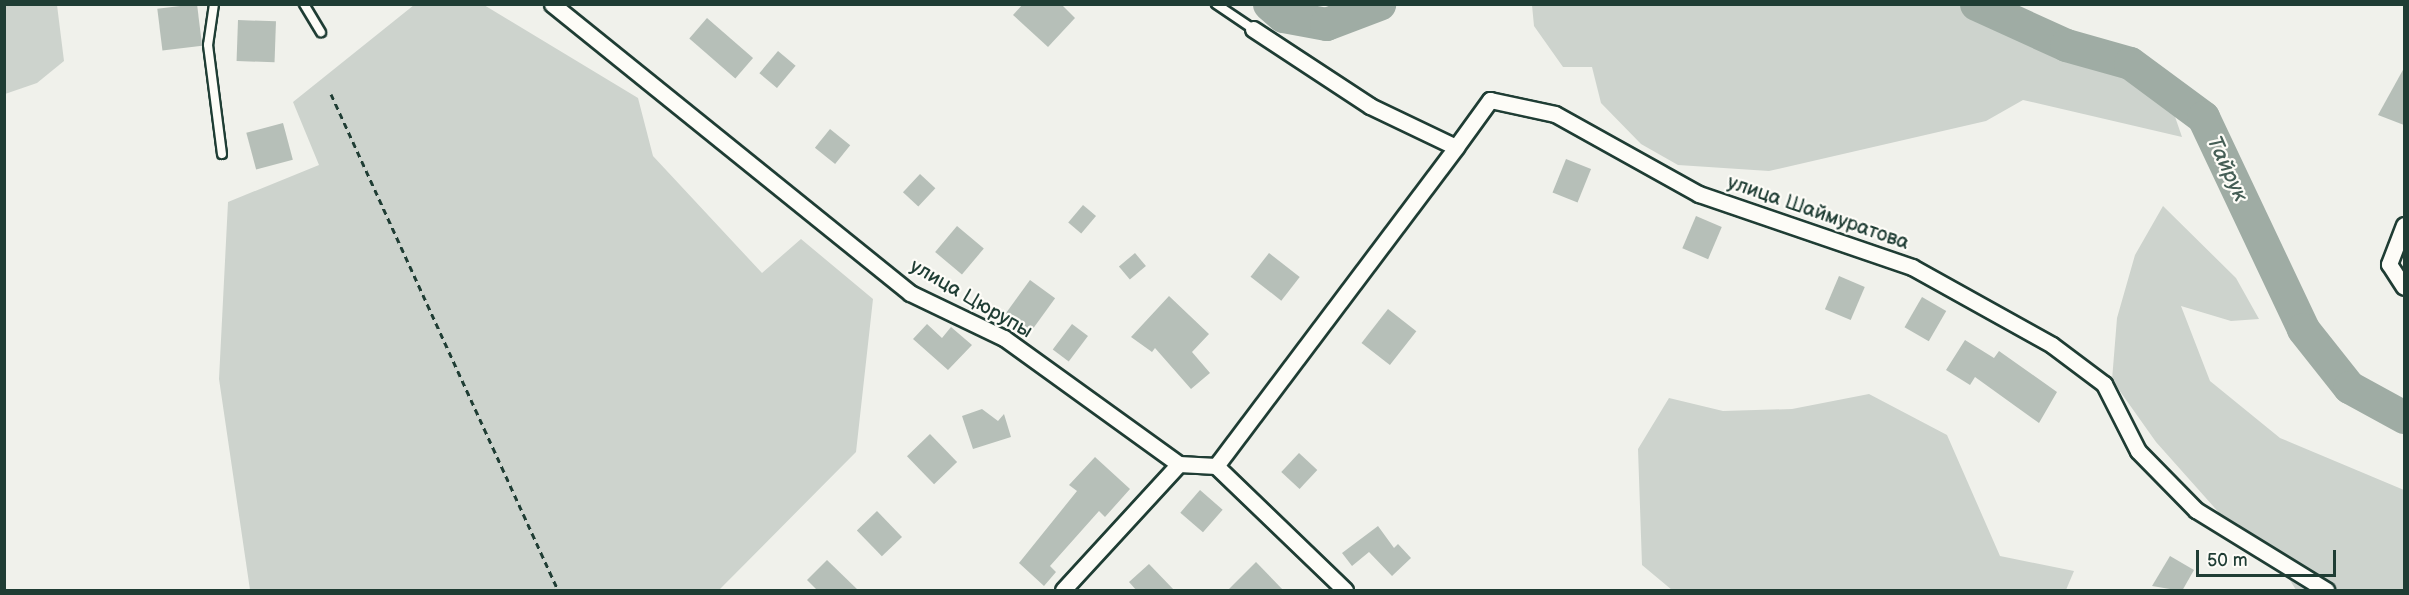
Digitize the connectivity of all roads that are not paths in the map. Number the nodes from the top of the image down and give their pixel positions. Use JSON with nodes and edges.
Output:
{"nodes":[{"id":1,"x":214,"y":4,"type":"edge"},
{"id":2,"x":304,"y":4,"type":"edge"},
{"id":3,"x":552,"y":4,"type":"edge"},
{"id":4,"x":1216,"y":4,"type":"edge"},
{"id":5,"x":1253,"y":29,"type":"joint"},
{"id":6,"x":321,"y":32,"type":"dead end"},
{"id":7,"x":1456,"y":147,"type":"junction"},
{"id":8,"x":222,"y":154,"type":"dead end"},
{"id":9,"x":2404,"y":225,"type":"edge"},
{"id":10,"x":2404,"y":287,"type":"edge"},
{"id":11,"x":1179,"y":464,"type":"junction"},
{"id":12,"x":1216,"y":466,"type":"junction"},
{"id":13,"x":1063,"y":591,"type":"edge"},
{"id":14,"x":1345,"y":591,"type":"edge"},
{"id":15,"x":2326,"y":591,"type":"edge"}],
"edges":[{"from":1,"to":8,"type":"lane"},
{"from":2,"to":6,"type":"lane"},
{"from":3,"to":11,"type":"street","name":"улица Цюрупы"},
{"from":4,"to":5,"type":"lane"},
{"from":5,"to":7,"type":"street"},
{"from":7,"to":12,"type":"street"},
{"from":7,"to":15,"type":"street","name":"улица Шаймуратова"},
{"from":9,"to":10,"type":"street"},
{"from":11,"to":12,"type":"street"},
{"from":11,"to":13,"type":"street"},
{"from":12,"to":14,"type":"street"}]}
